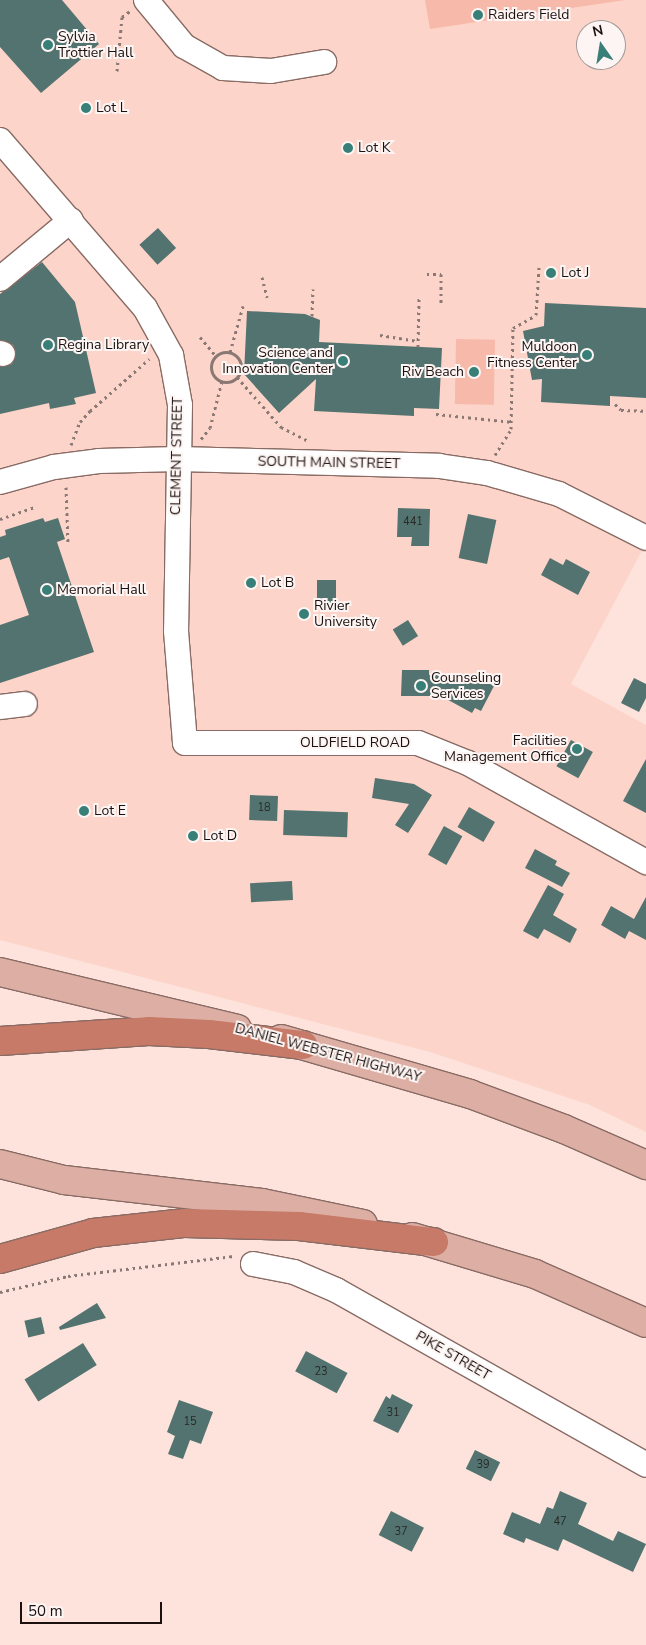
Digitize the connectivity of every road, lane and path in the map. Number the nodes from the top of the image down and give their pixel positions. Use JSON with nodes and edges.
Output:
{"nodes":[{"id":1,"x":141,"y":3,"type":"edge"},
{"id":2,"x":324,"y":62,"type":"dead end"},
{"id":3,"x":118,"y":71,"type":"dead end"},
{"id":4,"x":0,"y":140,"type":"edge"},
{"id":5,"x":70,"y":220,"type":"junction"},
{"id":6,"x":539,"y":267,"type":"dead end"},
{"id":7,"x":427,"y":274,"type":"dead end"},
{"id":8,"x":262,"y":277,"type":"dead end"},
{"id":9,"x":0,"y":279,"type":"edge"},
{"id":10,"x":313,"y":289,"type":"dead end"},
{"id":11,"x":268,"y":297,"type":"dead end"},
{"id":12,"x":419,"y":298,"type":"dead end"},
{"id":13,"x":441,"y":304,"type":"dead end"},
{"id":14,"x":243,"y":306,"type":"dead end"},
{"id":15,"x":312,"y":316,"type":"dead end"},
{"id":16,"x":380,"y":335,"type":"dead end"},
{"id":17,"x":200,"y":337,"type":"dead end"},
{"id":18,"x":418,"y":341,"type":"junction"},
{"id":19,"x":418,"y":347,"type":"dead end"},
{"id":20,"x":230,"y":352,"type":"junction"},
{"id":21,"x":216,"y":356,"type":"junction"},
{"id":22,"x":148,"y":359,"type":"dead end"},
{"id":23,"x":237,"y":377,"type":"junction"},
{"id":24,"x":222,"y":381,"type":"junction"},
{"id":25,"x":614,"y":404,"type":"dead end"},
{"id":26,"x":646,"y":411,"type":"edge"},
{"id":27,"x":436,"y":414,"type":"dead end"},
{"id":28,"x":512,"y":422,"type":"junction"},
{"id":29,"x":198,"y":440,"type":"dead end"},
{"id":30,"x":318,"y":445,"type":"dead end"},
{"id":31,"x":70,"y":448,"type":"dead end"},
{"id":32,"x":178,"y":459,"type":"junction"},
{"id":33,"x":492,"y":460,"type":"dead end"},
{"id":34,"x":66,"y":481,"type":"dead end"},
{"id":35,"x":0,"y":482,"type":"edge"},
{"id":36,"x":34,"y":507,"type":"dead end"},
{"id":37,"x":0,"y":519,"type":"edge"},
{"id":38,"x":646,"y":538,"type":"edge"},
{"id":39,"x":68,"y":544,"type":"dead end"},
{"id":40,"x":25,"y":704,"type":"dead end"},
{"id":41,"x":0,"y":707,"type":"edge"},
{"id":42,"x":185,"y":743,"type":"joint"},
{"id":43,"x":646,"y":862,"type":"edge"},
{"id":44,"x":0,"y":972,"type":"edge"},
{"id":45,"x":0,"y":1041,"type":"edge"},
{"id":46,"x":303,"y":1045,"type":"junction"},
{"id":47,"x":0,"y":1164,"type":"edge"},
{"id":48,"x":646,"y":1165,"type":"edge"},
{"id":49,"x":434,"y":1242,"type":"junction"},
{"id":50,"x":0,"y":1259,"type":"edge"},
{"id":51,"x":253,"y":1264,"type":"joint"},
{"id":52,"x":0,"y":1292,"type":"edge"},
{"id":53,"x":646,"y":1324,"type":"edge"},
{"id":54,"x":646,"y":1465,"type":"edge"}],
"edges":[{"from":1,"to":2,"type":"street"},
{"from":1,"to":3,"type":"path"},
{"from":4,"to":5,"type":"street","name":"CLEMENT STREET"},
{"from":5,"to":9,"type":"street"},
{"from":5,"to":32,"type":"street","name":"CLEMENT STREET"},
{"from":6,"to":28,"type":"path"},
{"from":7,"to":13,"type":"path"},
{"from":8,"to":11,"type":"path"},
{"from":10,"to":15,"type":"path"},
{"from":12,"to":18,"type":"path"},
{"from":14,"to":20,"type":"path"},
{"from":16,"to":18,"type":"path"},
{"from":17,"to":21,"type":"path"},
{"from":18,"to":19,"type":"path"},
{"from":20,"to":21,"type":"path"},
{"from":20,"to":23,"type":"path"},
{"from":21,"to":24,"type":"path"},
{"from":22,"to":31,"type":"path"},
{"from":23,"to":24,"type":"path"},
{"from":23,"to":30,"type":"path"},
{"from":24,"to":29,"type":"path"},
{"from":25,"to":26,"type":"path"},
{"from":27,"to":28,"type":"path"},
{"from":28,"to":33,"type":"path"},
{"from":32,"to":35,"type":"street","name":"SOUTH MAIN STREET"},
{"from":32,"to":38,"type":"street","name":"SOUTH MAIN STREET"},
{"from":32,"to":42,"type":"street","name":"CLEMENT STREET"},
{"from":34,"to":39,"type":"path"},
{"from":36,"to":37,"type":"path"},
{"from":40,"to":41,"type":"street"},
{"from":42,"to":43,"type":"street","name":"OLDFIELD ROAD"},
{"from":44,"to":46,"type":"main road","name":"DANIEL WEBSTER HIGHWAY"},
{"from":45,"to":46,"type":"highway"},
{"from":46,"to":48,"type":"main road","name":"DANIEL WEBSTER HIGHWAY"},
{"from":47,"to":49,"type":"main road"},
{"from":49,"to":50,"type":"highway"},
{"from":49,"to":53,"type":"main road"},
{"from":51,"to":52,"type":"path"},
{"from":51,"to":54,"type":"street","name":"PIKE STREET"}]}
